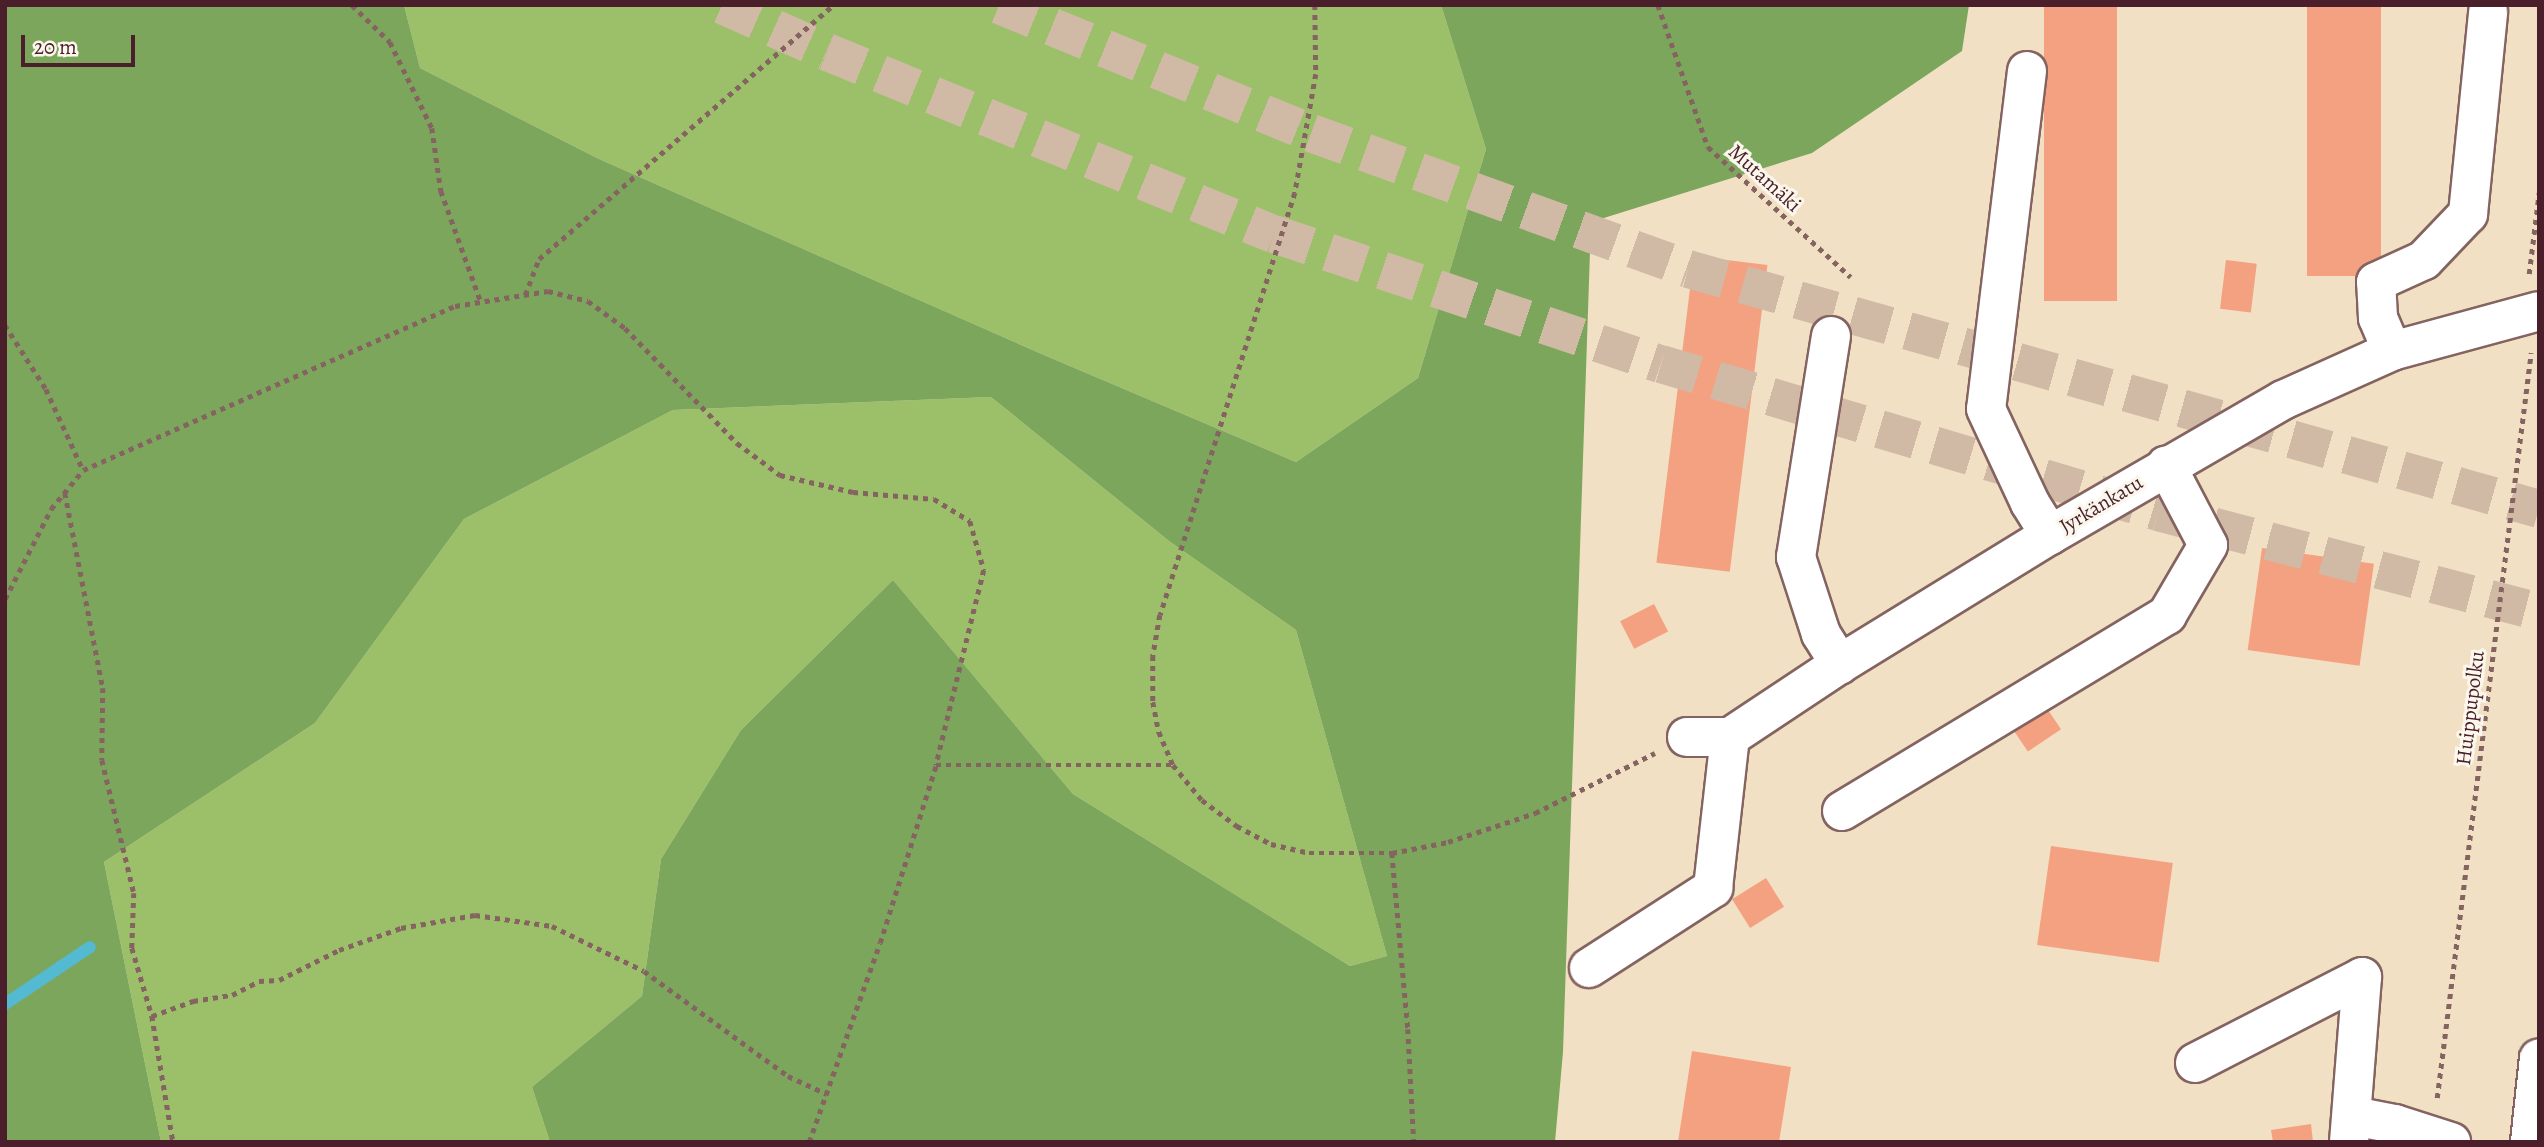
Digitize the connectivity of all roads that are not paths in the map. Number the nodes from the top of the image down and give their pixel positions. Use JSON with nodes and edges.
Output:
{"nodes":[{"id":1,"x":2488,"y":12,"type":"dead end"},
{"id":2,"x":2027,"y":71,"type":"dead end"},
{"id":3,"x":2532,"y":312,"type":"edge"},
{"id":4,"x":1831,"y":336,"type":"dead end"},
{"id":5,"x":2392,"y":351,"type":"junction"},
{"id":6,"x":2166,"y":465,"type":"junction"},
{"id":7,"x":2050,"y":535,"type":"junction"},
{"id":8,"x":1840,"y":664,"type":"junction"},
{"id":9,"x":1687,"y":737,"type":"road end"},
{"id":10,"x":1730,"y":737,"type":"junction"},
{"id":11,"x":1842,"y":811,"type":"dead end"},
{"id":12,"x":1589,"y":968,"type":"dead end"},
{"id":13,"x":2539,"y":1058,"type":"edge"},
{"id":14,"x":2195,"y":1063,"type":"dead end"},
{"id":15,"x":2351,"y":1129,"type":"edge"},
{"id":16,"x":2437,"y":1137,"type":"edge"},
{"id":17,"x":2530,"y":1142,"type":"edge"}],
"edges":[{"from":1,"to":5,"type":"street"},
{"from":2,"to":7,"type":"street"},
{"from":3,"to":5,"type":"street","name":"Jyrkänkatu"},
{"from":4,"to":8,"type":"street"},
{"from":5,"to":6,"type":"street","name":"Jyrkänkatu"},
{"from":6,"to":7,"type":"street","name":"Jyrkänkatu"},
{"from":6,"to":11,"type":"street"},
{"from":7,"to":8,"type":"street","name":"Jyrkänkatu"},
{"from":8,"to":10,"type":"street","name":"Jyrkänkatu"},
{"from":9,"to":10,"type":"street"},
{"from":10,"to":12,"type":"street"},
{"from":13,"to":17,"type":"street"},
{"from":14,"to":15,"type":"street"},
{"from":15,"to":16,"type":"street"}]}
